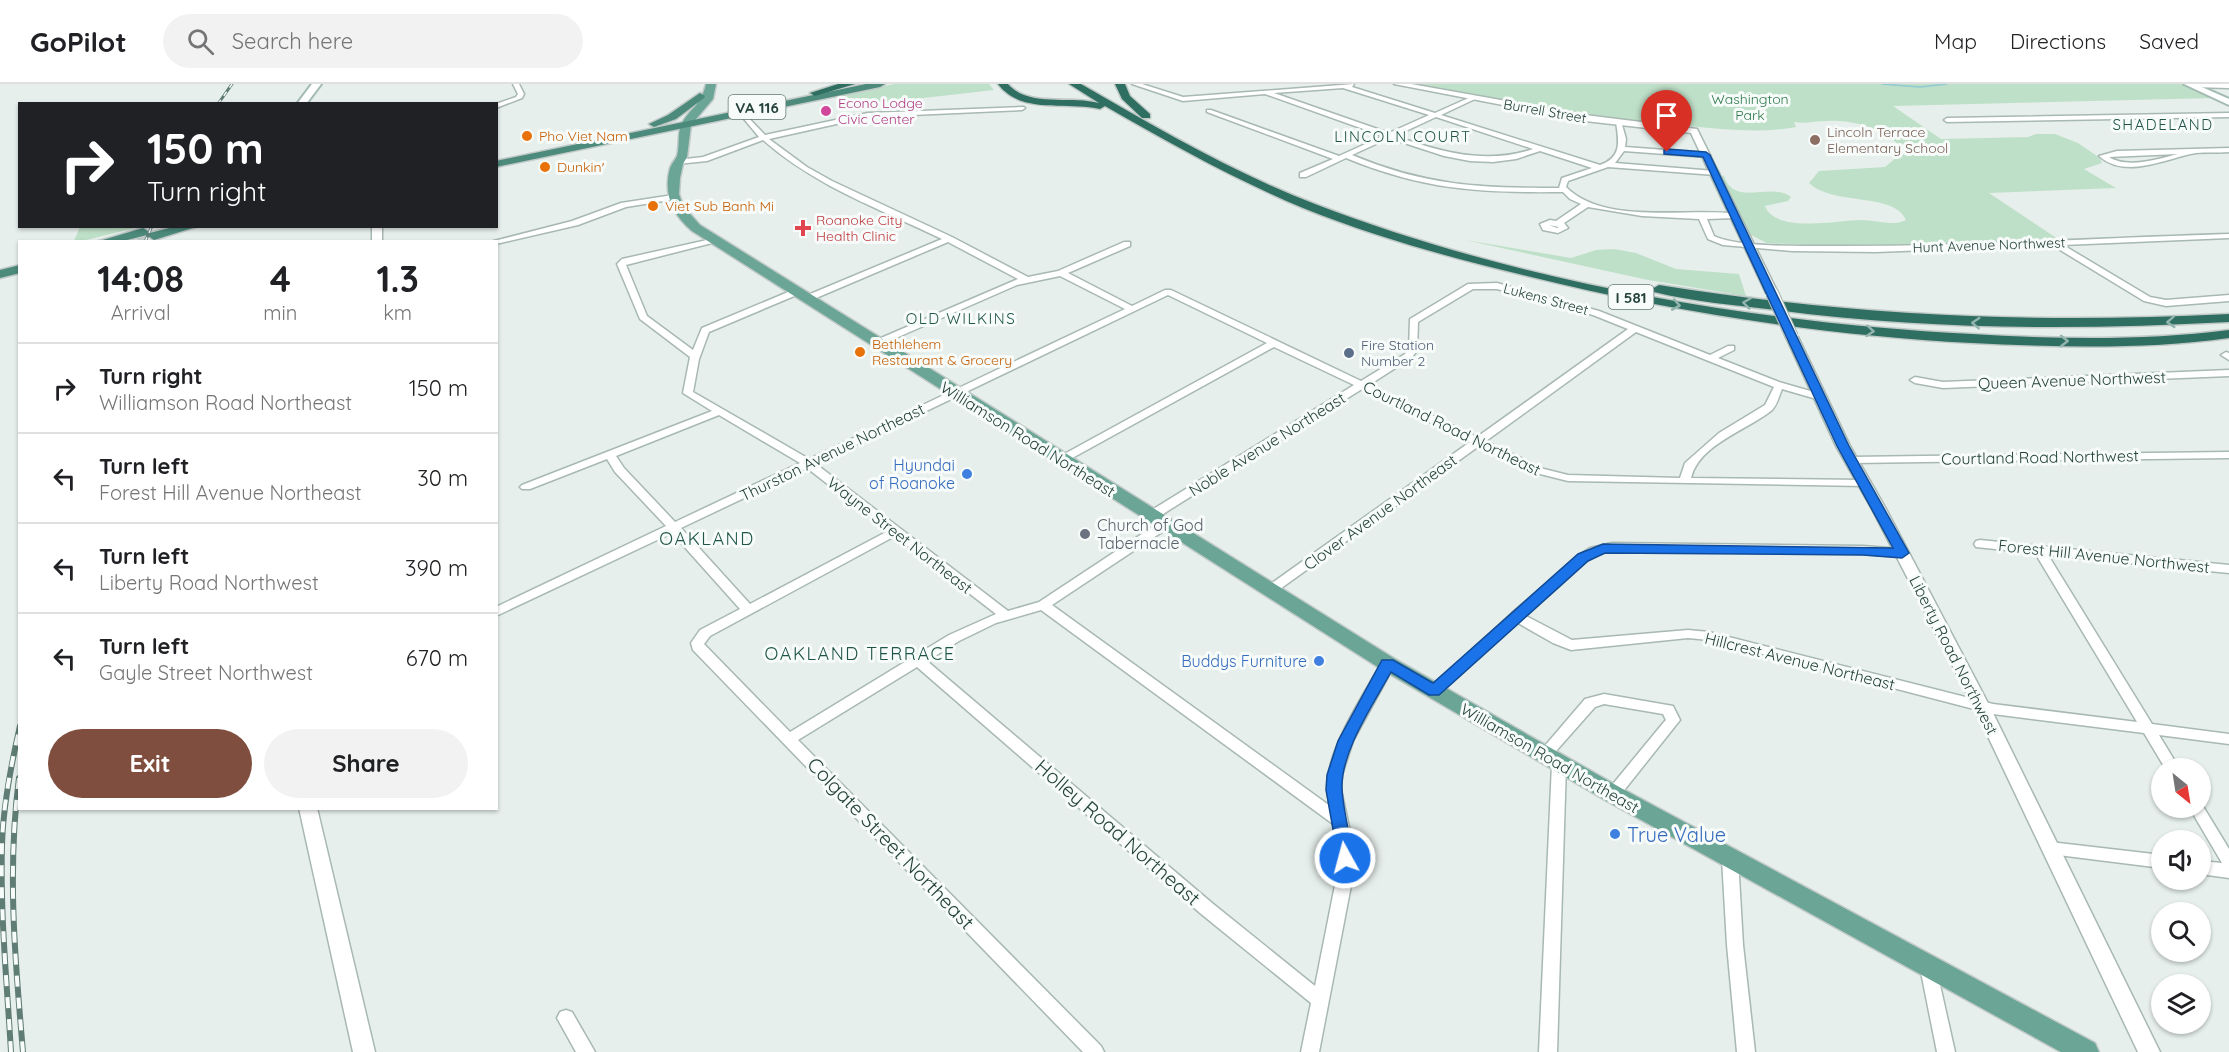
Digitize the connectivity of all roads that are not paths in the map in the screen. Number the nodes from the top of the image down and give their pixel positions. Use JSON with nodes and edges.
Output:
{"nodes":[{"id":1,"x":306,"y":84,"type":"edge"},
{"id":2,"x":317,"y":84,"type":"edge"},
{"id":3,"x":516,"y":84,"type":"edge"},
{"id":4,"x":701,"y":84,"type":"edge"},
{"id":5,"x":711,"y":84,"type":"edge"},
{"id":6,"x":850,"y":84,"type":"edge"},
{"id":7,"x":861,"y":84,"type":"edge"},
{"id":8,"x":880,"y":84,"type":"edge"},
{"id":9,"x":1003,"y":84,"type":"edge"},
{"id":10,"x":1007,"y":84,"type":"edge"},
{"id":11,"x":1067,"y":84,"type":"edge"},
{"id":12,"x":1074,"y":84,"type":"edge"},
{"id":13,"x":1088,"y":84,"type":"edge"},
{"id":14,"x":1120,"y":84,"type":"edge"},
{"id":15,"x":1135,"y":84,"type":"edge"},
{"id":16,"x":1361,"y":84,"type":"edge"},
{"id":17,"x":1398,"y":84,"type":"edge"},
{"id":18,"x":2191,"y":85,"type":"edge"},
{"id":19,"x":2226,"y":85,"type":"edge"},
{"id":20,"x":1344,"y":86,"type":"junction"},
{"id":21,"x":821,"y":92,"type":"junction"},
{"id":22,"x":1265,"y":92,"type":"junction"},
{"id":23,"x":704,"y":97,"type":"junction"},
{"id":24,"x":1473,"y":98,"type":"junction"},
{"id":25,"x":303,"y":100,"type":"edge"},
{"id":26,"x":774,"y":102,"type":"junction"},
{"id":27,"x":2229,"y":102,"type":"edge"},
{"id":28,"x":1008,"y":103,"type":"dead end"},
{"id":29,"x":498,"y":105,"type":"edge"},
{"id":30,"x":1022,"y":108,"type":"dead end"},
{"id":31,"x":962,"y":111,"type":"junction"},
{"id":32,"x":1209,"y":111,"type":"dead end"},
{"id":33,"x":742,"y":113,"type":"junction"},
{"id":34,"x":2229,"y":115,"type":"edge"},
{"id":35,"x":1438,"y":116,"type":"junction"},
{"id":36,"x":715,"y":119,"type":"junction"},
{"id":37,"x":1947,"y":120,"type":"dead end"},
{"id":38,"x":1149,"y":122,"type":"junction"},
{"id":39,"x":1620,"y":122,"type":"junction"},
{"id":40,"x":683,"y":123,"type":"junction"},
{"id":41,"x":638,"y":129,"type":"junction"},
{"id":42,"x":1694,"y":131,"type":"joint"},
{"id":43,"x":1392,"y":136,"type":"junction"},
{"id":44,"x":762,"y":138,"type":"junction"},
{"id":45,"x":669,"y":139,"type":"dead end"},
{"id":46,"x":683,"y":139,"type":"junction"},
{"id":47,"x":585,"y":146,"type":"junction"},
{"id":48,"x":1539,"y":149,"type":"junction"},
{"id":49,"x":1623,"y":149,"type":"junction"},
{"id":50,"x":2229,"y":150,"type":"edge"},
{"id":51,"x":2200,"y":151,"type":"junction"},
{"id":52,"x":1706,"y":155,"type":"junction"},
{"id":53,"x":498,"y":158,"type":"edge"},
{"id":54,"x":1344,"y":158,"type":"junction"},
{"id":55,"x":677,"y":162,"type":"junction"},
{"id":56,"x":498,"y":164,"type":"edge"},
{"id":57,"x":1604,"y":166,"type":"junction"},
{"id":58,"x":1715,"y":173,"type":"junction"},
{"id":59,"x":1303,"y":175,"type":"dead end"},
{"id":60,"x":1563,"y":190,"type":"junction"},
{"id":61,"x":673,"y":197,"type":"junction"},
{"id":62,"x":1588,"y":204,"type":"junction"},
{"id":63,"x":1702,"y":216,"type":"junction"},
{"id":64,"x":1735,"y":216,"type":"junction"},
{"id":65,"x":1559,"y":223,"type":"dead end"},
{"id":66,"x":182,"y":228,"type":"edge"},
{"id":67,"x":147,"y":234,"type":"edge"},
{"id":68,"x":2229,"y":236,"type":"edge"},
{"id":69,"x":949,"y":239,"type":"junction"},
{"id":70,"x":113,"y":240,"type":"edge"},
{"id":71,"x":713,"y":240,"type":"junction"},
{"id":72,"x":498,"y":241,"type":"edge"},
{"id":73,"x":1127,"y":243,"type":"dead end"},
{"id":74,"x":2055,"y":243,"type":"junction"},
{"id":75,"x":1749,"y":246,"type":"junction"},
{"id":76,"x":18,"y":262,"type":"edge"},
{"id":77,"x":0,"y":267,"type":"edge"},
{"id":78,"x":18,"y":270,"type":"edge"},
{"id":79,"x":1061,"y":273,"type":"junction"},
{"id":80,"x":0,"y":274,"type":"edge"},
{"id":81,"x":1026,"y":280,"type":"junction"},
{"id":82,"x":1481,"y":285,"type":"joint"},
{"id":83,"x":1168,"y":292,"type":"joint"},
{"id":84,"x":801,"y":295,"type":"junction"},
{"id":85,"x":2229,"y":298,"type":"edge"},
{"id":86,"x":1131,"y":309,"type":"junction"},
{"id":87,"x":2229,"y":318,"type":"edge"},
{"id":88,"x":1636,"y":328,"type":"junction"},
{"id":89,"x":2229,"y":334,"type":"edge"},
{"id":90,"x":877,"y":343,"type":"junction"},
{"id":91,"x":1274,"y":343,"type":"junction"},
{"id":92,"x":1731,"y":348,"type":"dead end"},
{"id":93,"x":695,"y":356,"type":"junction"},
{"id":94,"x":1711,"y":358,"type":"junction"},
{"id":95,"x":2229,"y":373,"type":"edge"},
{"id":96,"x":1915,"y":380,"type":"dead end"},
{"id":97,"x":1363,"y":386,"type":"junction"},
{"id":98,"x":1779,"y":386,"type":"junction"},
{"id":99,"x":956,"y":393,"type":"junction"},
{"id":100,"x":1820,"y":397,"type":"junction"},
{"id":101,"x":719,"y":412,"type":"junction"},
{"id":102,"x":1478,"y":441,"type":"junction"},
{"id":103,"x":610,"y":454,"type":"junction"},
{"id":104,"x":2227,"y":457,"type":"edge"},
{"id":105,"x":1061,"y":460,"type":"junction"},
{"id":106,"x":1851,"y":460,"type":"junction"},
{"id":107,"x":808,"y":464,"type":"junction"},
{"id":108,"x":1685,"y":481,"type":"junction"},
{"id":109,"x":1864,"y":483,"type":"junction"},
{"id":110,"x":526,"y":487,"type":"dead end"},
{"id":111,"x":1157,"y":521,"type":"junction"},
{"id":112,"x":675,"y":528,"type":"junction"},
{"id":113,"x":896,"y":531,"type":"junction"},
{"id":114,"x":1980,"y":544,"type":"dead end"},
{"id":115,"x":2039,"y":550,"type":"junction"},
{"id":116,"x":1902,"y":553,"type":"junction"},
{"id":117,"x":2229,"y":569,"type":"edge"},
{"id":118,"x":1269,"y":591,"type":"junction"},
{"id":119,"x":1043,"y":605,"type":"junction"},
{"id":120,"x":748,"y":610,"type":"junction"},
{"id":121,"x":498,"y":611,"type":"edge"},
{"id":122,"x":1005,"y":615,"type":"junction"},
{"id":123,"x":1516,"y":616,"type":"junction"},
{"id":124,"x":916,"y":660,"type":"junction"},
{"id":125,"x":1388,"y":664,"type":"junction"},
{"id":126,"x":1434,"y":691,"type":"junction"},
{"id":127,"x":1982,"y":707,"type":"junction"},
{"id":128,"x":2148,"y":729,"type":"junction"},
{"id":129,"x":2229,"y":739,"type":"edge"},
{"id":130,"x":789,"y":740,"type":"junction"},
{"id":131,"x":2166,"y":758,"type":"edge"},
{"id":132,"x":1552,"y":759,"type":"junction"},
{"id":133,"x":1613,"y":794,"type":"junction"},
{"id":134,"x":308,"y":810,"type":"edge"},
{"id":135,"x":2203,"y":818,"type":"edge"},
{"id":136,"x":1340,"y":821,"type":"junction"},
{"id":137,"x":2050,"y":848,"type":"junction"},
{"id":138,"x":1730,"y":859,"type":"junction"},
{"id":139,"x":2151,"y":861,"type":"edge"},
{"id":140,"x":2229,"y":862,"type":"edge"},
{"id":141,"x":2211,"y":869,"type":"edge"},
{"id":142,"x":2229,"y":872,"type":"edge"},
{"id":143,"x":1928,"y":967,"type":"junction"},
{"id":144,"x":1321,"y":1001,"type":"junction"},
{"id":145,"x":566,"y":1018,"type":"dead end"},
{"id":146,"x":364,"y":1052,"type":"edge"},
{"id":147,"x":586,"y":1052,"type":"edge"},
{"id":148,"x":1095,"y":1052,"type":"edge"},
{"id":149,"x":1310,"y":1052,"type":"edge"},
{"id":150,"x":1548,"y":1052,"type":"edge"},
{"id":151,"x":1746,"y":1052,"type":"edge"},
{"id":152,"x":1946,"y":1052,"type":"edge"},
{"id":153,"x":2086,"y":1052,"type":"edge"},
{"id":154,"x":2149,"y":1052,"type":"edge"}],
"edges":[{"from":1,"to":25,"type":"main road"},
{"from":2,"to":25,"type":"main road"},
{"from":3,"to":29,"type":"street"},
{"from":4,"to":23,"type":"main road"},
{"from":5,"to":23,"type":"main road"},
{"from":6,"to":21,"type":"highway"},
{"from":7,"to":21,"type":"highway"},
{"from":8,"to":33,"type":"highway"},
{"from":9,"to":38,"type":"highway"},
{"from":10,"to":11,"type":"highway"},
{"from":12,"to":38,"type":"highway","number":"I 581"},
{"from":13,"to":38,"type":"highway","number":"I 581"},
{"from":14,"to":38,"type":"highway"},
{"from":15,"to":22,"type":"street"},
{"from":16,"to":20,"type":"street"},
{"from":17,"to":24,"type":"street","name":"Burrell Street"},
{"from":18,"to":19,"type":"street"},
{"from":18,"to":27,"type":"main road"},
{"from":20,"to":22,"type":"street"},
{"from":20,"to":35,"type":"street"},
{"from":21,"to":26,"type":"highway"},
{"from":21,"to":40,"type":"highway","number":"VA 116"},
{"from":22,"to":43,"type":"street"},
{"from":23,"to":26,"type":"highway","number":"VA 116"},
{"from":23,"to":40,"type":"main road"},
{"from":23,"to":41,"type":"highway"},
{"from":24,"to":35,"type":"street"},
{"from":24,"to":39,"type":"street","name":"Burrell Street"},
{"from":26,"to":40,"type":"highway"},
{"from":28,"to":31,"type":"street"},
{"from":30,"to":31,"type":"street"},
{"from":31,"to":44,"type":"street"},
{"from":32,"to":54,"type":"street"},
{"from":33,"to":36,"type":"highway"},
{"from":33,"to":44,"type":"street"},
{"from":34,"to":37,"type":"street"},
{"from":35,"to":43,"type":"street"},
{"from":35,"to":48,"type":"street"},
{"from":36,"to":40,"type":"highway"},
{"from":36,"to":46,"type":"highway"},
{"from":87,"to":38,"type":"highway","number":"I 581","one_way":true},
{"from":38,"to":89,"type":"highway","number":"I 581","one_way":true},
{"from":39,"to":42,"type":"street","name":"Burrell Street"},
{"from":39,"to":49,"type":"street"},
{"from":40,"to":41,"type":"highway"},
{"from":40,"to":46,"type":"main road"},
{"from":40,"to":47,"type":"highway"},
{"from":40,"to":55,"type":"main road"},
{"from":41,"to":53,"type":"highway"},
{"from":42,"to":52,"type":"street","name":"Liberty Road Northwest"},
{"from":43,"to":48,"type":"street"},
{"from":43,"to":54,"type":"street"},
{"from":44,"to":55,"type":"street"},
{"from":44,"to":69,"type":"street"},
{"from":45,"to":47,"type":"highway"},
{"from":46,"to":55,"type":"main road"},
{"from":47,"to":56,"type":"highway"},
{"from":48,"to":57,"type":"street"},
{"from":49,"to":52,"type":"street"},
{"from":49,"to":57,"type":"street"},
{"from":50,"to":51,"type":"street"},
{"from":51,"to":51,"type":"street"},
{"from":52,"to":58,"type":"street","name":"Liberty Road Northwest"},
{"from":54,"to":59,"type":"street"},
{"from":54,"to":60,"type":"street"},
{"from":55,"to":61,"type":"main road"},
{"from":57,"to":58,"type":"street"},
{"from":57,"to":60,"type":"street"},
{"from":58,"to":64,"type":"street","name":"Liberty Road Northwest"},
{"from":60,"to":62,"type":"street"},
{"from":61,"to":71,"type":"main road","name":"Williamson Road Northeast"},
{"from":61,"to":72,"type":"street"},
{"from":62,"to":63,"type":"street"},
{"from":62,"to":65,"type":"street"},
{"from":63,"to":64,"type":"street"},
{"from":63,"to":75,"type":"street","name":"Hunt Avenue Northwest"},
{"from":64,"to":75,"type":"street","name":"Liberty Road Northwest"},
{"from":66,"to":67,"type":"highway"},
{"from":67,"to":70,"type":"highway"},
{"from":68,"to":74,"type":"street","name":"Hunt Avenue Northwest"},
{"from":69,"to":81,"type":"street"},
{"from":69,"to":84,"type":"street","name":"Wayne Street Northeast"},
{"from":71,"to":84,"type":"main road","name":"Williamson Road Northeast"},
{"from":71,"to":93,"type":"street"},
{"from":73,"to":79,"type":"street"},
{"from":74,"to":75,"type":"street","name":"Hunt Avenue Northwest"},
{"from":74,"to":85,"type":"street"},
{"from":75,"to":100,"type":"street","name":"Liberty Road Northwest","bridge":true},
{"from":76,"to":77,"type":"highway"},
{"from":78,"to":80,"type":"highway"},
{"from":79,"to":81,"type":"street"},
{"from":79,"to":86,"type":"street"},
{"from":81,"to":90,"type":"street"},
{"from":82,"to":88,"type":"street","name":"Lukens Street"},
{"from":82,"to":97,"type":"street","name":"Noble Avenue Northeast"},
{"from":83,"to":86,"type":"street","name":"Thurston Avenue Northeast"},
{"from":83,"to":91,"type":"street","name":"Courtland Road Northeast"},
{"from":84,"to":90,"type":"main road","name":"Williamson Road Northeast"},
{"from":84,"to":93,"type":"street","name":"Wayne Street Northeast"},
{"from":86,"to":99,"type":"street","name":"Thurston Avenue Northeast"},
{"from":88,"to":94,"type":"street","name":"Lukens Street"},
{"from":88,"to":102,"type":"street","name":"Clover Avenue Northeast"},
{"from":90,"to":99,"type":"main road","name":"Williamson Road Northeast"},
{"from":91,"to":97,"type":"street","name":"Courtland Road Northeast"},
{"from":91,"to":105,"type":"street"},
{"from":92,"to":94,"type":"street"},
{"from":93,"to":101,"type":"street","name":"Wayne Street Northeast"},
{"from":94,"to":98,"type":"street","name":"Lukens Street"},
{"from":95,"to":96,"type":"street","name":"Queen Avenue Northwest"},
{"from":97,"to":102,"type":"street","name":"Courtland Road Northeast"},
{"from":97,"to":111,"type":"street","name":"Noble Avenue Northeast"},
{"from":98,"to":100,"type":"street","name":"Lukens Street"},
{"from":98,"to":108,"type":"street"},
{"from":99,"to":105,"type":"main road","name":"Williamson Road Northeast"},
{"from":99,"to":107,"type":"street","name":"Thurston Avenue Northeast"},
{"from":100,"to":106,"type":"street","name":"Liberty Road Northwest"},
{"from":101,"to":103,"type":"street"},
{"from":101,"to":107,"type":"street","name":"Wayne Street Northeast"},
{"from":102,"to":108,"type":"street","name":"Courtland Road Northeast"},
{"from":102,"to":118,"type":"street","name":"Clover Avenue Northeast"},
{"from":103,"to":110,"type":"street"},
{"from":103,"to":112,"type":"street"},
{"from":104,"to":106,"type":"street","name":"Courtland Road Northwest"},
{"from":105,"to":111,"type":"main road","name":"Williamson Road Northeast"},
{"from":106,"to":109,"type":"street","name":"Liberty Road Northwest"},
{"from":107,"to":112,"type":"street","name":"Thurston Avenue Northeast"},
{"from":107,"to":113,"type":"street","name":"Wayne Street Northeast"},
{"from":108,"to":109,"type":"street","name":"Courtland Road Northeast"},
{"from":109,"to":116,"type":"street","name":"Liberty Road Northwest"},
{"from":111,"to":118,"type":"main road","name":"Williamson Road Northeast"},
{"from":111,"to":119,"type":"street","name":"Noble Avenue Northeast"},
{"from":112,"to":120,"type":"street"},
{"from":112,"to":121,"type":"street","name":"Thurston Avenue Northeast"},
{"from":113,"to":120,"type":"street"},
{"from":113,"to":122,"type":"street","name":"Wayne Street Northeast"},
{"from":114,"to":115,"type":"street","name":"Forest Hill Avenue Northwest"},
{"from":115,"to":117,"type":"street","name":"Forest Hill Avenue Northwest"},
{"from":115,"to":128,"type":"street"},
{"from":116,"to":123,"type":"street"},
{"from":116,"to":127,"type":"street","name":"Liberty Road Northwest"},
{"from":118,"to":125,"type":"main road","name":"Williamson Road Northeast"},
{"from":119,"to":122,"type":"street","name":"Noble Avenue Northeast"},
{"from":119,"to":136,"type":"street"},
{"from":120,"to":130,"type":"street","name":"Colgate Street Northeast"},
{"from":122,"to":124,"type":"street","name":"Noble Avenue Northeast"},
{"from":123,"to":126,"type":"street"},
{"from":123,"to":127,"type":"street","name":"Hillcrest Avenue Northeast"},
{"from":124,"to":130,"type":"street","name":"Noble Avenue Northeast"},
{"from":124,"to":144,"type":"street","name":"Holley Road Northeast"},
{"from":125,"to":126,"type":"main road","name":"Williamson Road Northeast"},
{"from":125,"to":136,"type":"street"},
{"from":126,"to":132,"type":"main road","name":"Williamson Road Northeast"},
{"from":127,"to":128,"type":"street","name":"Hillcrest Avenue Northeast"},
{"from":127,"to":137,"type":"street","name":"Liberty Road Northwest"},
{"from":128,"to":129,"type":"street","name":"Hillcrest Avenue Northeast"},
{"from":128,"to":131,"type":"street"},
{"from":130,"to":148,"type":"street","name":"Colgate Street Northeast"},
{"from":132,"to":133,"type":"main road","name":"Williamson Road Northeast"},
{"from":132,"to":133,"type":"street"},
{"from":132,"to":150,"type":"street"},
{"from":133,"to":138,"type":"main road","name":"Williamson Road Northeast"},
{"from":134,"to":146,"type":"street"},
{"from":135,"to":140,"type":"street"},
{"from":136,"to":144,"type":"street"},
{"from":137,"to":139,"type":"street"},
{"from":137,"to":154,"type":"street","name":"Liberty Road Northwest"},
{"from":138,"to":143,"type":"main road","name":"Williamson Road Northeast"},
{"from":138,"to":151,"type":"street"},
{"from":141,"to":142,"type":"street"},
{"from":143,"to":152,"type":"street"},
{"from":143,"to":153,"type":"main road","name":"Williamson Road Northeast"},
{"from":144,"to":149,"type":"street"},
{"from":145,"to":147,"type":"street"}]}
